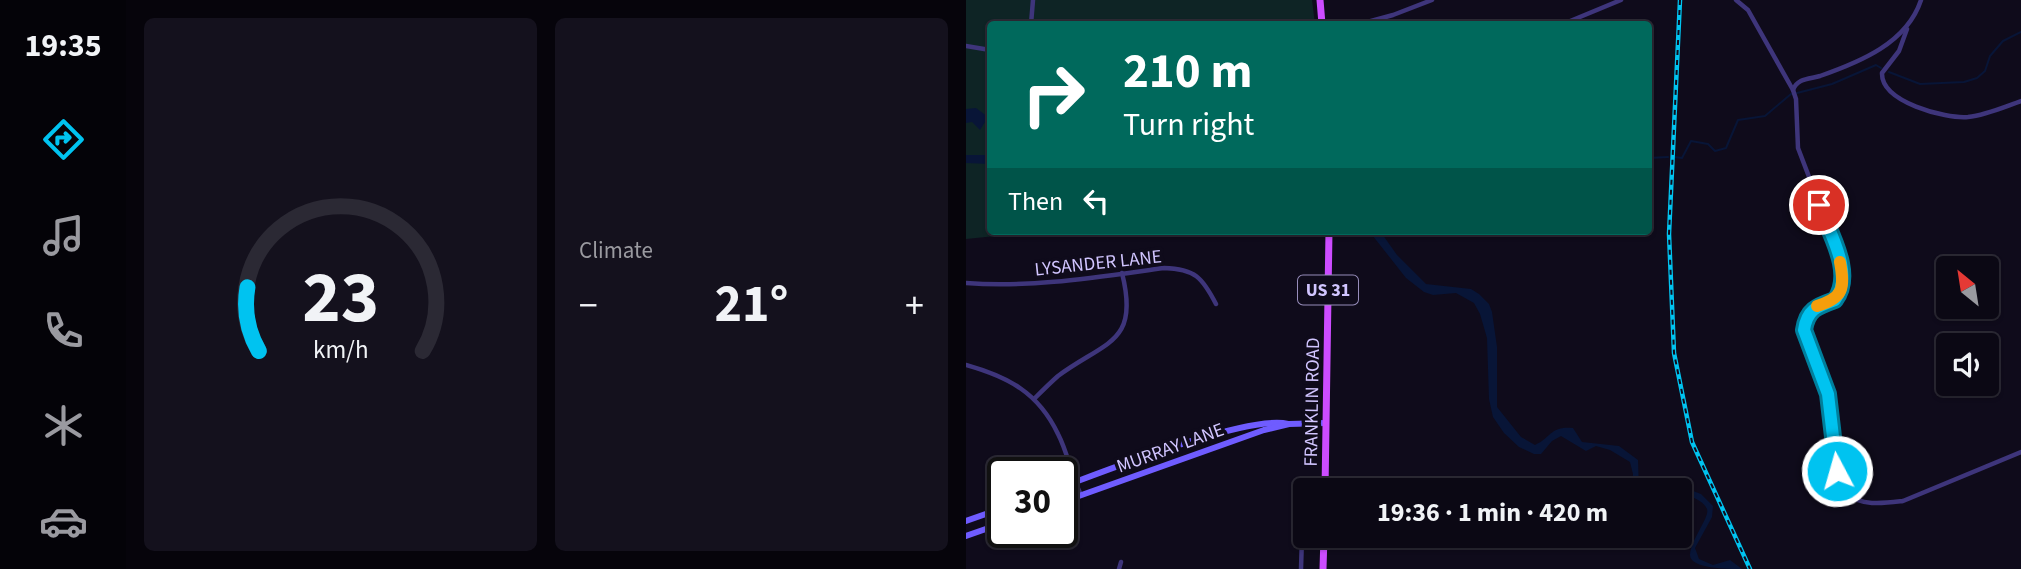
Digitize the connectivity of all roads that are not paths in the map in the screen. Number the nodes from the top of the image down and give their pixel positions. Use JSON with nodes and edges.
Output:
{"nodes":[{"id":1,"x":1033,"y":0,"type":"edge"},
{"id":2,"x":1320,"y":0,"type":"edge"},
{"id":3,"x":1432,"y":0,"type":"edge"},
{"id":4,"x":1622,"y":0,"type":"edge"},
{"id":5,"x":1736,"y":0,"type":"edge"},
{"id":6,"x":1743,"y":0,"type":"edge"},
{"id":7,"x":1922,"y":0,"type":"edge"},
{"id":8,"x":1748,"y":10,"type":"junction"},
{"id":9,"x":1031,"y":21,"type":"edge"},
{"id":10,"x":1322,"y":21,"type":"edge"},
{"id":11,"x":1371,"y":21,"type":"edge"},
{"id":12,"x":1570,"y":21,"type":"edge"},
{"id":13,"x":1909,"y":25,"type":"junction"},
{"id":14,"x":966,"y":46,"type":"edge"},
{"id":15,"x":987,"y":50,"type":"edge"},
{"id":16,"x":1793,"y":90,"type":"junction"},
{"id":17,"x":2021,"y":101,"type":"edge"},
{"id":18,"x":1329,"y":235,"type":"edge"},
{"id":19,"x":1122,"y":273,"type":"junction"},
{"id":20,"x":966,"y":283,"type":"edge"},
{"id":21,"x":1216,"y":304,"type":"dead end"},
{"id":22,"x":966,"y":365,"type":"edge"},
{"id":23,"x":1034,"y":399,"type":"junction"},
{"id":24,"x":1326,"y":423,"type":"junction"},
{"id":25,"x":1289,"y":424,"type":"junction"},
{"id":26,"x":2021,"y":452,"type":"edge"},
{"id":27,"x":1066,"y":457,"type":"edge"},
{"id":28,"x":1325,"y":478,"type":"edge"},
{"id":29,"x":1078,"y":481,"type":"edge"},
{"id":30,"x":1078,"y":489,"type":"edge"},
{"id":31,"x":1081,"y":495,"type":"junction"},
{"id":32,"x":1078,"y":496,"type":"edge"},
{"id":33,"x":987,"y":514,"type":"edge"},
{"id":34,"x":966,"y":522,"type":"edge"},
{"id":35,"x":987,"y":529,"type":"edge"},
{"id":36,"x":966,"y":536,"type":"edge"},
{"id":37,"x":1302,"y":548,"type":"edge"},
{"id":38,"x":1324,"y":548,"type":"edge"},
{"id":39,"x":1121,"y":562,"type":"dead end"},
{"id":40,"x":1119,"y":569,"type":"edge"},
{"id":41,"x":1301,"y":569,"type":"edge"},
{"id":42,"x":1323,"y":569,"type":"edge"}],
"edges":[{"from":1,"to":9,"type":"street"},
{"from":2,"to":10,"type":"main road"},
{"from":3,"to":11,"type":"street"},
{"from":4,"to":12,"type":"street"},
{"from":5,"to":8,"type":"street"},
{"from":6,"to":8,"type":"street"},
{"from":7,"to":13,"type":"street"},
{"from":8,"to":16,"type":"street"},
{"from":13,"to":16,"type":"street"},
{"from":13,"to":17,"type":"street"},
{"from":14,"to":15,"type":"street"},
{"from":16,"to":26,"type":"street"},
{"from":18,"to":24,"type":"main road","name":"FRANKLIN ROAD","number":"US 31"},
{"from":19,"to":20,"type":"street","name":"LYSANDER LANE"},
{"from":19,"to":21,"type":"street","name":"LYSANDER LANE"},
{"from":19,"to":23,"type":"street"},
{"from":22,"to":23,"type":"street"},
{"from":23,"to":27,"type":"street"},
{"from":24,"to":25,"type":"main road","name":"MURRAY LANE"},
{"from":24,"to":28,"type":"main road","name":"FRANKLIN ROAD","number":"US 31"},
{"from":25,"to":29,"type":"main road","name":"MURRAY LANE"},
{"from":25,"to":31,"type":"main road","name":"MURRAY LANE"},
{"from":30,"to":31,"type":"street"},
{"from":31,"to":32,"type":"main road","name":"MURRAY LANE"},
{"from":33,"to":34,"type":"main road"},
{"from":35,"to":36,"type":"main road"},
{"from":37,"to":41,"type":"street"},
{"from":38,"to":42,"type":"main road"},
{"from":39,"to":40,"type":"street"}]}
